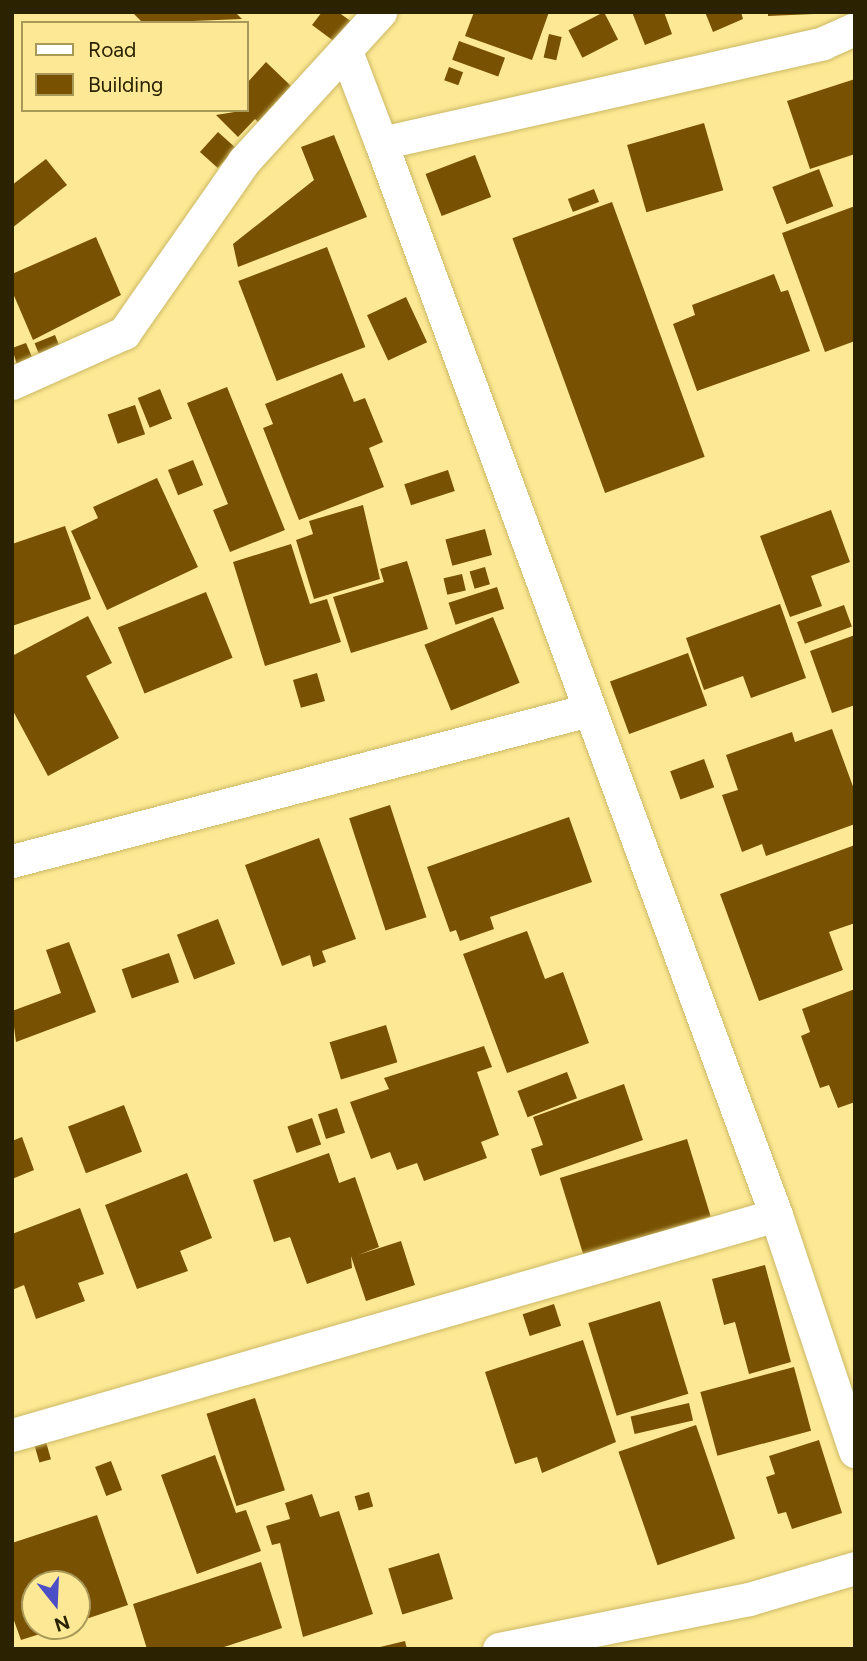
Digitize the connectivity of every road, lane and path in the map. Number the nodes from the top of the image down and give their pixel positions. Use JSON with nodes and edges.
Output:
{"nodes":[{"id":1,"x":380,"y":12,"type":"edge"},
{"id":2,"x":855,"y":29,"type":"edge"},
{"id":3,"x":347,"y":54,"type":"junction"},
{"id":4,"x":381,"y":143,"type":"junction"},
{"id":5,"x":12,"y":383,"type":"edge"},
{"id":6,"x":589,"y":710,"type":"junction"},
{"id":7,"x":12,"y":861,"type":"edge"},
{"id":8,"x":776,"y":1215,"type":"junction"},
{"id":9,"x":12,"y":1435,"type":"edge"},
{"id":10,"x":855,"y":1451,"type":"edge"},
{"id":11,"x":855,"y":1568,"type":"edge"},
{"id":12,"x":499,"y":1649,"type":"edge"}],
"edges":[{"from":1,"to":3,"type":"street"},
{"from":2,"to":4,"type":"street"},
{"from":3,"to":4,"type":"street"},
{"from":3,"to":5,"type":"street"},
{"from":4,"to":6,"type":"street"},
{"from":6,"to":7,"type":"street"},
{"from":6,"to":8,"type":"street"},
{"from":8,"to":9,"type":"street"},
{"from":8,"to":10,"type":"street"},
{"from":11,"to":12,"type":"street"}]}
